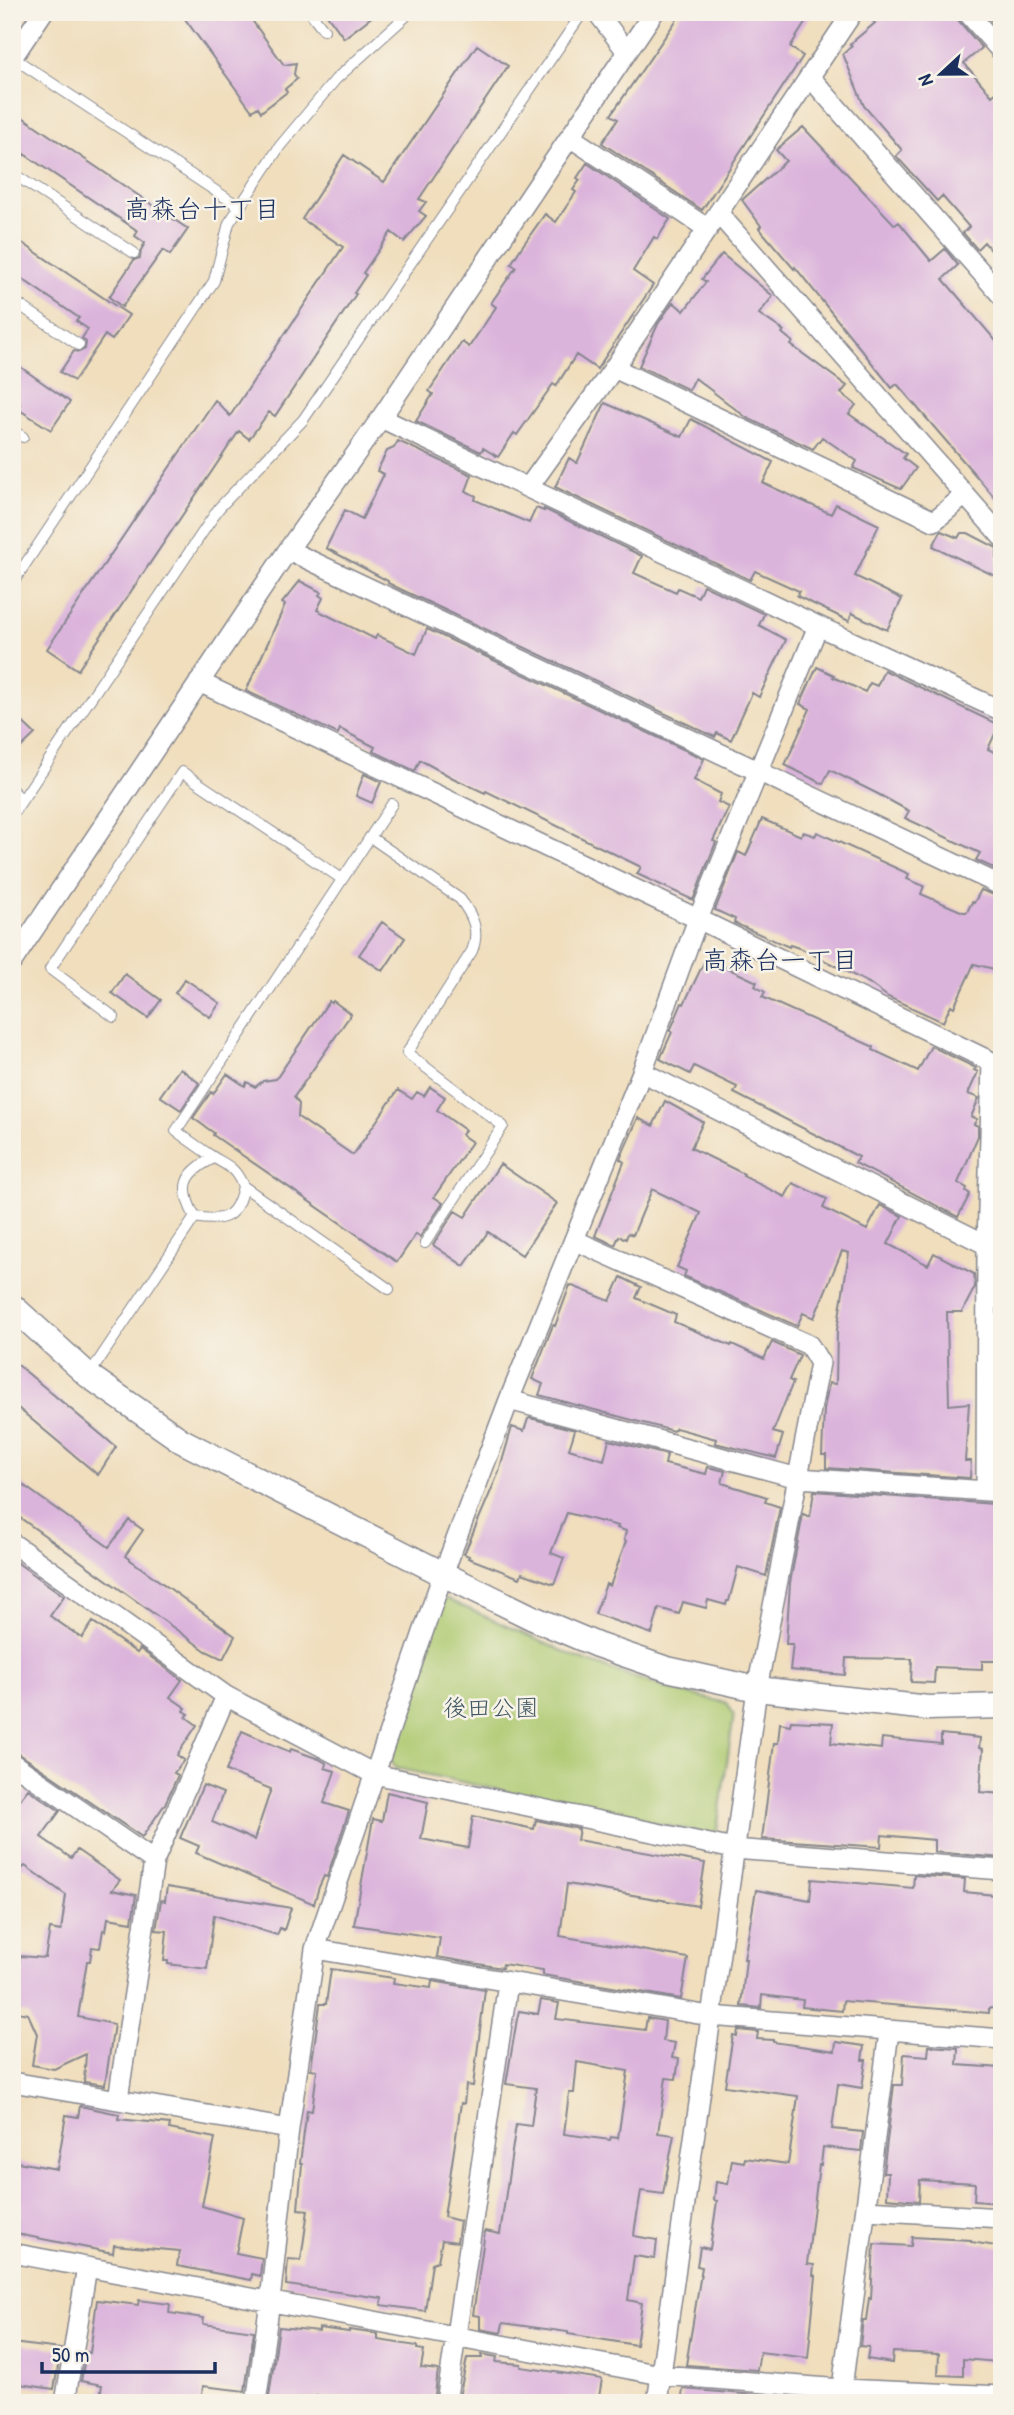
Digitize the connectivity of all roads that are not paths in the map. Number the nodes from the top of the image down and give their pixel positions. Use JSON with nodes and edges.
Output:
{"nodes":[{"id":1,"x":43,"y":12,"type":"edge"},
{"id":2,"x":310,"y":12,"type":"edge"},
{"id":3,"x":583,"y":12,"type":"edge"},
{"id":4,"x":597,"y":12,"type":"edge"},
{"id":5,"x":654,"y":12,"type":"edge"},
{"id":6,"x":853,"y":12,"type":"edge"},
{"id":7,"x":967,"y":12,"type":"edge"},
{"id":8,"x":405,"y":17,"type":"dead end"},
{"id":9,"x":324,"y":30,"type":"dead end"},
{"id":10,"x":627,"y":52,"type":"junction"},
{"id":11,"x":1002,"y":52,"type":"edge"},
{"id":12,"x":12,"y":57,"type":"edge"},
{"id":13,"x":810,"y":77,"type":"junction"},
{"id":14,"x":570,"y":137,"type":"junction"},
{"id":15,"x":12,"y":173,"type":"edge"},
{"id":16,"x":240,"y":207,"type":"junction"},
{"id":17,"x":713,"y":221,"type":"junction"},
{"id":18,"x":134,"y":253,"type":"dead end"},
{"id":19,"x":1002,"y":296,"type":"edge"},
{"id":20,"x":12,"y":300,"type":"edge"},
{"id":21,"x":79,"y":345,"type":"dead end"},
{"id":22,"x":614,"y":369,"type":"junction"},
{"id":23,"x":381,"y":418,"type":"junction"},
{"id":24,"x":12,"y":430,"type":"edge"},
{"id":25,"x":23,"y":437,"type":"dead end"},
{"id":26,"x":528,"y":488,"type":"junction"},
{"id":27,"x":965,"y":495,"type":"junction"},
{"id":28,"x":1002,"y":537,"type":"edge"},
{"id":29,"x":288,"y":550,"type":"junction"},
{"id":30,"x":12,"y":584,"type":"edge"},
{"id":31,"x":818,"y":626,"type":"junction"},
{"id":32,"x":199,"y":682,"type":"junction"},
{"id":33,"x":1002,"y":711,"type":"edge"},
{"id":34,"x":759,"y":772,"type":"junction"},
{"id":35,"x":12,"y":790,"type":"edge"},
{"id":36,"x":23,"y":800,"type":"junction"},
{"id":37,"x":392,"y":804,"type":"dead end"},
{"id":38,"x":12,"y":815,"type":"edge"},
{"id":39,"x":370,"y":837,"type":"junction"},
{"id":40,"x":342,"y":879,"type":"junction"},
{"id":41,"x":1002,"y":886,"type":"edge"},
{"id":42,"x":698,"y":919,"type":"junction"},
{"id":43,"x":12,"y":962,"type":"edge"},
{"id":44,"x":114,"y":1017,"type":"dead end"},
{"id":45,"x":997,"y":1062,"type":"edge"},
{"id":46,"x":642,"y":1072,"type":"junction"},
{"id":47,"x":214,"y":1158,"type":"junction"},
{"id":48,"x":243,"y":1186,"type":"junction"},
{"id":49,"x":195,"y":1217,"type":"junction"},
{"id":50,"x":574,"y":1240,"type":"junction"},
{"id":51,"x":425,"y":1243,"type":"dead end"},
{"id":52,"x":987,"y":1245,"type":"junction"},
{"id":53,"x":390,"y":1289,"type":"dead end"},
{"id":54,"x":12,"y":1307,"type":"edge"},
{"id":55,"x":89,"y":1376,"type":"junction"},
{"id":56,"x":509,"y":1400,"type":"junction"},
{"id":57,"x":798,"y":1478,"type":"junction"},
{"id":58,"x":994,"y":1491,"type":"edge"},
{"id":59,"x":12,"y":1543,"type":"edge"},
{"id":60,"x":443,"y":1574,"type":"junction"},
{"id":61,"x":758,"y":1689,"type":"junction"},
{"id":62,"x":226,"y":1696,"type":"junction"},
{"id":63,"x":1002,"y":1706,"type":"edge"},
{"id":64,"x":12,"y":1763,"type":"edge"},
{"id":65,"x":374,"y":1774,"type":"junction"},
{"id":66,"x":734,"y":1849,"type":"junction"},
{"id":67,"x":154,"y":1861,"type":"junction"},
{"id":68,"x":1002,"y":1870,"type":"edge"},
{"id":69,"x":316,"y":1949,"type":"junction"},
{"id":70,"x":508,"y":1983,"type":"junction"},
{"id":71,"x":710,"y":2016,"type":"junction"},
{"id":72,"x":889,"y":2032,"type":"junction"},
{"id":73,"x":1002,"y":2039,"type":"edge"},
{"id":74,"x":12,"y":2082,"type":"edge"},
{"id":75,"x":118,"y":2099,"type":"junction"},
{"id":76,"x":289,"y":2129,"type":"junction"},
{"id":77,"x":866,"y":2210,"type":"junction"},
{"id":78,"x":1002,"y":2218,"type":"edge"},
{"id":79,"x":12,"y":2253,"type":"edge"},
{"id":80,"x":87,"y":2267,"type":"junction"},
{"id":81,"x":270,"y":2301,"type":"junction"},
{"id":82,"x":456,"y":2336,"type":"junction"},
{"id":83,"x":661,"y":2375,"type":"junction"},
{"id":84,"x":841,"y":2396,"type":"edge"},
{"id":85,"x":1002,"y":2396,"type":"edge"},
{"id":86,"x":65,"y":2403,"type":"edge"},
{"id":87,"x":256,"y":2403,"type":"edge"},
{"id":88,"x":446,"y":2403,"type":"edge"},
{"id":89,"x":657,"y":2403,"type":"edge"}],
"edges":[{"from":1,"to":12,"type":"street"},
{"from":2,"to":9,"type":"lane"},
{"from":3,"to":36,"type":"lane"},
{"from":4,"to":10,"type":"street"},
{"from":5,"to":10,"type":"street"},
{"from":6,"to":13,"type":"street"},
{"from":7,"to":11,"type":"street"},
{"from":8,"to":16,"type":"lane"},
{"from":10,"to":14,"type":"street"},
{"from":12,"to":16,"type":"lane"},
{"from":13,"to":17,"type":"street"},
{"from":13,"to":19,"type":"street"},
{"from":14,"to":17,"type":"street"},
{"from":14,"to":23,"type":"street"},
{"from":15,"to":18,"type":"lane"},
{"from":16,"to":30,"type":"lane"},
{"from":17,"to":22,"type":"street"},
{"from":17,"to":27,"type":"street"},
{"from":20,"to":21,"type":"lane"},
{"from":22,"to":26,"type":"street"},
{"from":22,"to":27,"type":"street"},
{"from":23,"to":26,"type":"street"},
{"from":23,"to":29,"type":"street"},
{"from":24,"to":25,"type":"lane"},
{"from":26,"to":31,"type":"street"},
{"from":27,"to":28,"type":"street"},
{"from":29,"to":32,"type":"street"},
{"from":29,"to":34,"type":"street"},
{"from":31,"to":33,"type":"street"},
{"from":31,"to":34,"type":"street"},
{"from":32,"to":42,"type":"street"},
{"from":32,"to":43,"type":"street"},
{"from":34,"to":41,"type":"street"},
{"from":34,"to":42,"type":"street"},
{"from":35,"to":36,"type":"lane"},
{"from":36,"to":38,"type":"lane"},
{"from":37,"to":39,"type":"lane"},
{"from":39,"to":40,"type":"lane"},
{"from":39,"to":51,"type":"lane"},
{"from":40,"to":44,"type":"lane"},
{"from":40,"to":47,"type":"lane"},
{"from":42,"to":45,"type":"street"},
{"from":42,"to":46,"type":"street"},
{"from":45,"to":52,"type":"street"},
{"from":46,"to":50,"type":"street"},
{"from":46,"to":52,"type":"street"},
{"from":47,"to":48,"type":"lane"},
{"from":47,"to":49,"type":"lane"},
{"from":48,"to":49,"type":"lane"},
{"from":48,"to":53,"type":"lane"},
{"from":49,"to":55,"type":"lane"},
{"from":50,"to":56,"type":"street"},
{"from":50,"to":57,"type":"street"},
{"from":52,"to":58,"type":"street"},
{"from":54,"to":55,"type":"street"},
{"from":55,"to":60,"type":"street"},
{"from":56,"to":57,"type":"street"},
{"from":56,"to":60,"type":"street"},
{"from":57,"to":58,"type":"street"},
{"from":57,"to":61,"type":"street"},
{"from":59,"to":62,"type":"street"},
{"from":60,"to":61,"type":"street"},
{"from":60,"to":65,"type":"street"},
{"from":61,"to":63,"type":"street"},
{"from":61,"to":66,"type":"street"},
{"from":62,"to":65,"type":"street"},
{"from":62,"to":67,"type":"street"},
{"from":64,"to":67,"type":"street"},
{"from":65,"to":66,"type":"street"},
{"from":65,"to":69,"type":"street"},
{"from":66,"to":68,"type":"street"},
{"from":66,"to":71,"type":"street"},
{"from":67,"to":75,"type":"street"},
{"from":69,"to":70,"type":"street"},
{"from":69,"to":76,"type":"street"},
{"from":70,"to":71,"type":"street"},
{"from":70,"to":82,"type":"street"},
{"from":71,"to":72,"type":"street"},
{"from":71,"to":83,"type":"street"},
{"from":72,"to":73,"type":"street"},
{"from":72,"to":77,"type":"street"},
{"from":74,"to":75,"type":"street"},
{"from":75,"to":76,"type":"street"},
{"from":76,"to":81,"type":"street"},
{"from":77,"to":78,"type":"street"},
{"from":77,"to":84,"type":"street"},
{"from":79,"to":80,"type":"street"},
{"from":80,"to":81,"type":"street"},
{"from":80,"to":86,"type":"street"},
{"from":81,"to":82,"type":"street"},
{"from":81,"to":87,"type":"street"},
{"from":82,"to":83,"type":"street"},
{"from":82,"to":88,"type":"street"},
{"from":83,"to":84,"type":"street"},
{"from":83,"to":89,"type":"street"},
{"from":84,"to":85,"type":"street"}]}
